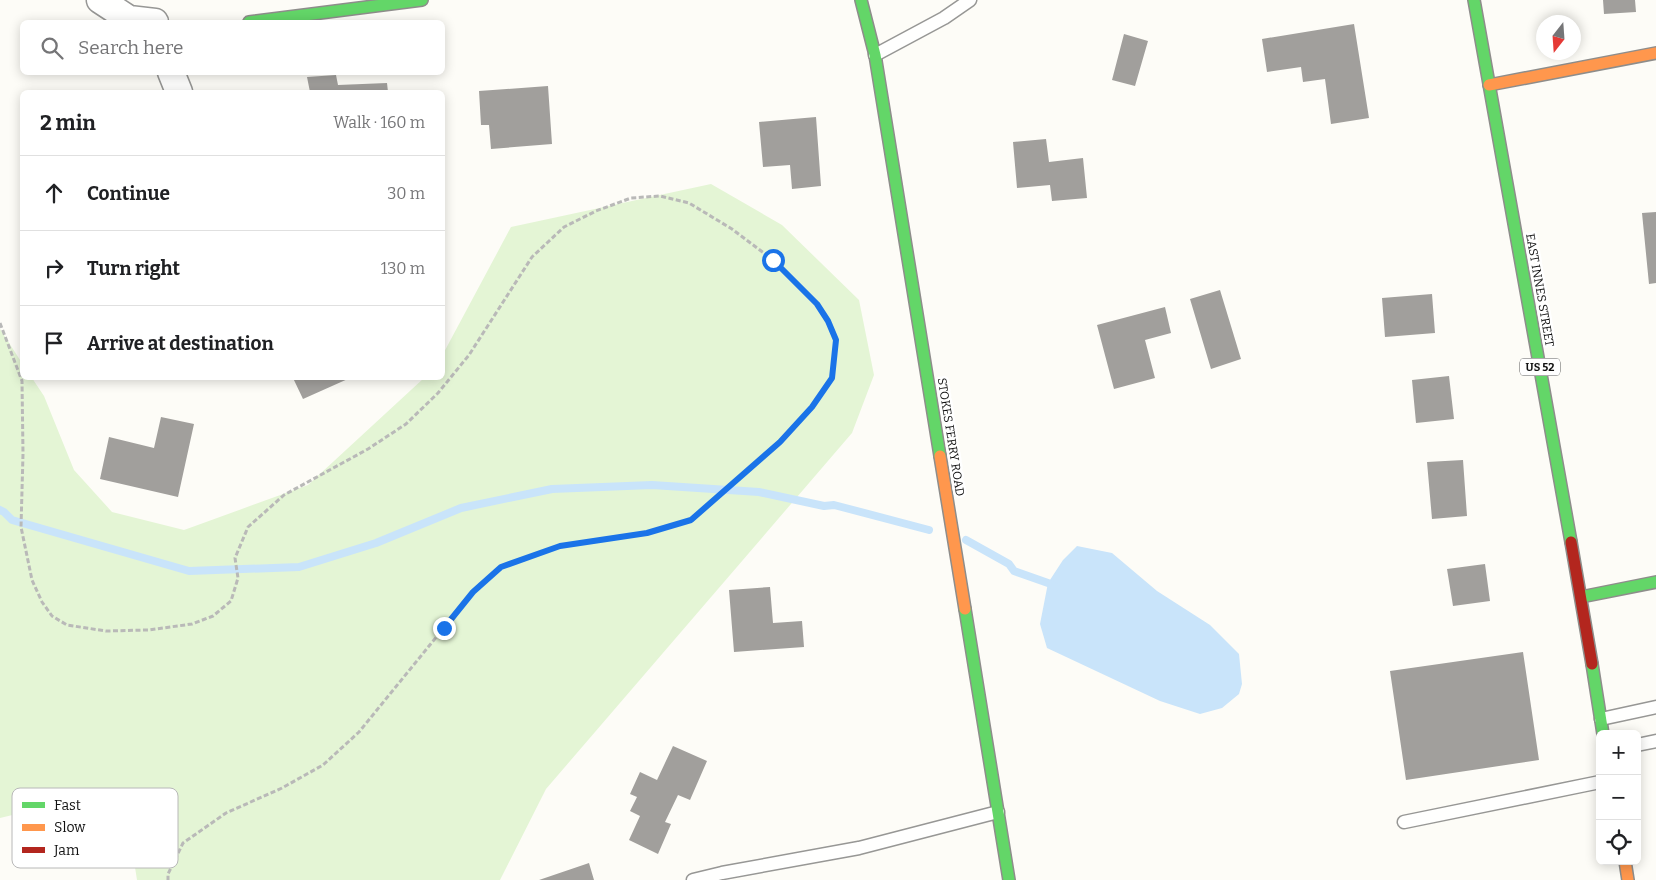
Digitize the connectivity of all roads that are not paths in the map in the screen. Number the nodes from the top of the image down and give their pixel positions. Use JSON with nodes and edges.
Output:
{"nodes":[{"id":1,"x":100,"y":0,"type":"edge"},
{"id":2,"x":422,"y":0,"type":"edge"},
{"id":3,"x":861,"y":0,"type":"edge"},
{"id":4,"x":970,"y":0,"type":"edge"},
{"id":5,"x":1474,"y":0,"type":"edge"},
{"id":6,"x":137,"y":20,"type":"edge"},
{"id":7,"x":265,"y":20,"type":"edge"},
{"id":8,"x":1656,"y":53,"type":"edge"},
{"id":9,"x":875,"y":56,"type":"junction"},
{"id":10,"x":173,"y":75,"type":"edge"},
{"id":11,"x":1489,"y":85,"type":"junction"},
{"id":12,"x":178,"y":90,"type":"edge"},
{"id":13,"x":1656,"y":582,"type":"edge"},
{"id":14,"x":1581,"y":597,"type":"junction"},
{"id":15,"x":1656,"y":707,"type":"edge"},
{"id":16,"x":1601,"y":719,"type":"junction"},
{"id":17,"x":1602,"y":730,"type":"edge"},
{"id":18,"x":1656,"y":742,"type":"edge"},
{"id":19,"x":1641,"y":744,"type":"edge"},
{"id":20,"x":1596,"y":783,"type":"edge"},
{"id":21,"x":998,"y":812,"type":"junction"},
{"id":22,"x":1404,"y":822,"type":"dead end"},
{"id":23,"x":1626,"y":865,"type":"edge"},
{"id":24,"x":693,"y":880,"type":"edge"},
{"id":25,"x":1009,"y":880,"type":"edge"},
{"id":26,"x":1628,"y":880,"type":"edge"}],
"edges":[{"from":1,"to":6,"type":"street"},
{"from":2,"to":7,"type":"street"},
{"from":3,"to":9,"type":"street","name":"STOKES FERRY ROAD"},
{"from":4,"to":9,"type":"lane"},
{"from":5,"to":11,"type":"street","name":"EAST INNES STREET","number":"US 52"},
{"from":8,"to":11,"type":"street"},
{"from":9,"to":21,"type":"street","name":"STOKES FERRY ROAD"},
{"from":10,"to":12,"type":"street"},
{"from":11,"to":14,"type":"street","name":"EAST INNES STREET","number":"US 52"},
{"from":13,"to":14,"type":"street"},
{"from":14,"to":16,"type":"street","name":"EAST INNES STREET","number":"US 52"},
{"from":15,"to":16,"type":"lane"},
{"from":16,"to":17,"type":"street","name":"EAST INNES STREET","number":"US 52"},
{"from":18,"to":19,"type":"lane"},
{"from":20,"to":22,"type":"lane"},
{"from":21,"to":24,"type":"lane"},
{"from":21,"to":25,"type":"street","name":"STOKES FERRY ROAD"},
{"from":23,"to":26,"type":"street"}]}
